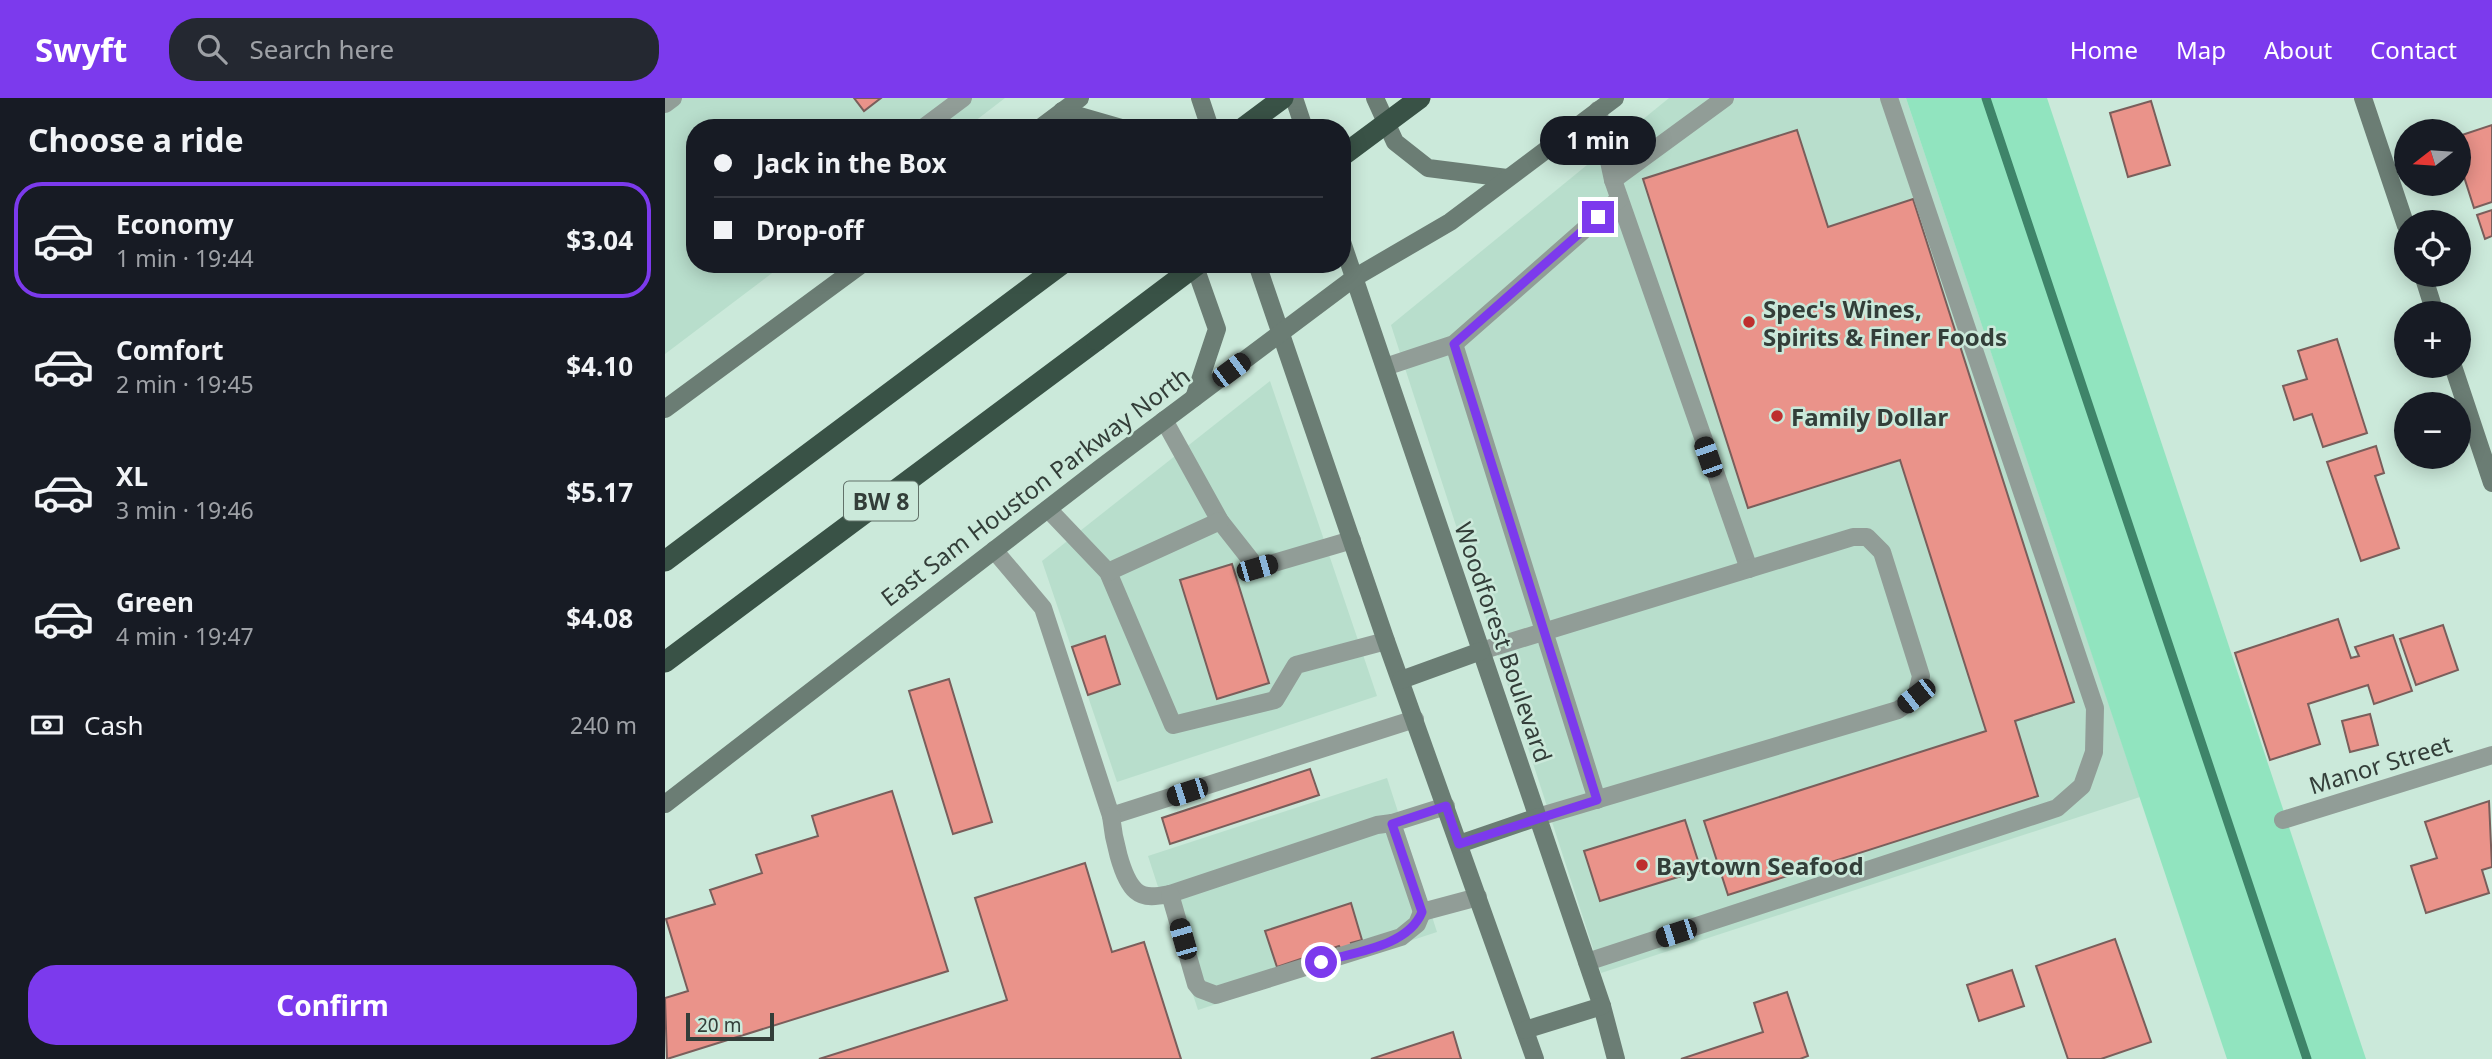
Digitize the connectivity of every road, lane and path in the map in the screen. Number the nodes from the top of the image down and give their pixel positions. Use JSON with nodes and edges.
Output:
{"nodes":[{"id":1,"x":673,"y":98,"type":"edge"},
{"id":2,"x":963,"y":98,"type":"edge"},
{"id":3,"x":1200,"y":98,"type":"edge"},
{"id":4,"x":1283,"y":98,"type":"edge"},
{"id":5,"x":1294,"y":98,"type":"edge"},
{"id":6,"x":1375,"y":98,"type":"edge"},
{"id":7,"x":1420,"y":98,"type":"edge"},
{"id":8,"x":1615,"y":98,"type":"edge"},
{"id":9,"x":1725,"y":98,"type":"edge"},
{"id":10,"x":1889,"y":98,"type":"edge"},
{"id":11,"x":2364,"y":98,"type":"edge"},
{"id":12,"x":1069,"y":103,"type":"edge"},
{"id":13,"x":665,"y":104,"type":"edge"},
{"id":14,"x":1598,"y":110,"type":"junction"},
{"id":15,"x":935,"y":119,"type":"edge"},
{"id":16,"x":1050,"y":119,"type":"edge"},
{"id":17,"x":1102,"y":119,"type":"edge"},
{"id":18,"x":1207,"y":119,"type":"edge"},
{"id":19,"x":1255,"y":119,"type":"edge"},
{"id":20,"x":1301,"y":119,"type":"edge"},
{"id":21,"x":1351,"y":149,"type":"edge"},
{"id":22,"x":1507,"y":178,"type":"junction"},
{"id":23,"x":1613,"y":180,"type":"junction"},
{"id":24,"x":1619,"y":199,"type":"junction"},
{"id":25,"x":2401,"y":210,"type":"edge"},
{"id":26,"x":1351,"y":269,"type":"edge"},
{"id":27,"x":850,"y":273,"type":"edge"},
{"id":28,"x":1050,"y":273,"type":"edge"},
{"id":29,"x":1184,"y":273,"type":"edge"},
{"id":30,"x":1199,"y":273,"type":"edge"},
{"id":31,"x":1260,"y":273,"type":"edge"},
{"id":32,"x":1354,"y":278,"type":"junction"},
{"id":33,"x":1280,"y":334,"type":"junction"},
{"id":34,"x":1454,"y":344,"type":"junction"},
{"id":35,"x":1385,"y":367,"type":"junction"},
{"id":36,"x":2457,"y":378,"type":"edge"},
{"id":37,"x":1194,"y":398,"type":"junction"},
{"id":38,"x":665,"y":409,"type":"edge"},
{"id":39,"x":1164,"y":420,"type":"junction"},
{"id":40,"x":2492,"y":483,"type":"edge"},
{"id":41,"x":1048,"y":509,"type":"junction"},
{"id":42,"x":1220,"y":521,"type":"junction"},
{"id":43,"x":1352,"y":540,"type":"junction"},
{"id":44,"x":994,"y":550,"type":"junction"},
{"id":45,"x":665,"y":561,"type":"edge"},
{"id":46,"x":1749,"y":569,"type":"junction"},
{"id":47,"x":1108,"y":572,"type":"junction"},
{"id":48,"x":1546,"y":632,"type":"junction"},
{"id":49,"x":1386,"y":641,"type":"junction"},
{"id":50,"x":1481,"y":651,"type":"junction"},
{"id":51,"x":665,"y":662,"type":"edge"},
{"id":52,"x":1401,"y":680,"type":"junction"},
{"id":53,"x":1415,"y":719,"type":"junction"},
{"id":54,"x":2492,"y":755,"type":"edge"},
{"id":55,"x":1597,"y":800,"type":"junction"},
{"id":56,"x":665,"y":804,"type":"edge"},
{"id":57,"x":1446,"y":806,"type":"junction"},
{"id":58,"x":1111,"y":816,"type":"junction"},
{"id":59,"x":1538,"y":817,"type":"junction"},
{"id":60,"x":2283,"y":820,"type":"dead end"},
{"id":61,"x":1392,"y":824,"type":"junction"},
{"id":62,"x":1459,"y":844,"type":"junction"},
{"id":63,"x":1170,"y":894,"type":"junction"},
{"id":64,"x":1478,"y":897,"type":"junction"},
{"id":65,"x":1422,"y":912,"type":"junction"},
{"id":66,"x":1587,"y":962,"type":"junction"},
{"id":67,"x":1602,"y":1006,"type":"junction"},
{"id":68,"x":1525,"y":1030,"type":"junction"},
{"id":69,"x":1535,"y":1059,"type":"edge"},
{"id":70,"x":1616,"y":1059,"type":"edge"}],
"edges":[{"from":1,"to":13,"type":"street"},
{"from":2,"to":15,"type":"street"},
{"from":3,"to":18,"type":"main road"},
{"from":4,"to":19,"type":"highway"},
{"from":5,"to":20,"type":"main road"},
{"from":6,"to":22,"type":"main road"},
{"from":7,"to":21,"type":"highway","bridge":true},
{"from":8,"to":14,"type":"main road","name":"East Sam Houston Parkway North"},
{"from":9,"to":23,"type":"street"},
{"from":10,"to":66,"type":"street"},
{"from":11,"to":25,"type":"main road"},
{"from":12,"to":16,"type":"main road"},
{"from":12,"to":17,"type":"main road"},
{"from":14,"to":22,"type":"main road","name":"East Sam Houston Parkway North"},
{"from":14,"to":23,"type":"street"},
{"from":22,"to":32,"type":"main road","name":"East Sam Houston Parkway North"},
{"from":23,"to":24,"type":"street"},
{"from":24,"to":34,"type":"street"},
{"from":24,"to":46,"type":"street"},
{"from":26,"to":32,"type":"main road","name":"Woodforest Boulevard"},
{"from":27,"to":38,"type":"main road"},
{"from":28,"to":45,"type":"highway"},
{"from":29,"to":51,"type":"highway","number":"BW 8","bridge":true},
{"from":30,"to":37,"type":"main road"},
{"from":31,"to":33,"type":"main road"},
{"from":32,"to":33,"type":"main road","name":"East Sam Houston Parkway North"},
{"from":32,"to":35,"type":"main road","name":"Woodforest Boulevard"},
{"from":33,"to":37,"type":"main road","name":"East Sam Houston Parkway North"},
{"from":33,"to":43,"type":"main road"},
{"from":34,"to":35,"type":"street"},
{"from":34,"to":48,"type":"street"},
{"from":35,"to":50,"type":"main road","name":"Woodforest Boulevard"},
{"from":36,"to":40,"type":"main road"},
{"from":37,"to":39,"type":"main road","name":"East Sam Houston Parkway North"},
{"from":39,"to":41,"type":"main road","name":"East Sam Houston Parkway North"},
{"from":39,"to":42,"type":"street"},
{"from":41,"to":44,"type":"main road","name":"East Sam Houston Parkway North"},
{"from":41,"to":47,"type":"street"},
{"from":42,"to":43,"type":"street"},
{"from":42,"to":47,"type":"street"},
{"from":43,"to":49,"type":"main road"},
{"from":44,"to":56,"type":"main road","name":"East Sam Houston Parkway North"},
{"from":44,"to":58,"type":"street"},
{"from":46,"to":48,"type":"street"},
{"from":46,"to":55,"type":"street"},
{"from":47,"to":49,"type":"street"},
{"from":48,"to":50,"type":"street"},
{"from":48,"to":55,"type":"street"},
{"from":49,"to":52,"type":"main road"},
{"from":50,"to":52,"type":"main road"},
{"from":50,"to":59,"type":"main road","name":"Woodforest Boulevard"},
{"from":52,"to":53,"type":"main road"},
{"from":53,"to":57,"type":"main road"},
{"from":53,"to":58,"type":"street"},
{"from":54,"to":60,"type":"street","name":"Manor Street"},
{"from":55,"to":59,"type":"street"},
{"from":57,"to":61,"type":"street"},
{"from":57,"to":62,"type":"main road"},
{"from":58,"to":63,"type":"street"},
{"from":59,"to":62,"type":"main road"},
{"from":59,"to":66,"type":"main road","name":"Woodforest Boulevard"},
{"from":61,"to":63,"type":"street"},
{"from":61,"to":65,"type":"street"},
{"from":62,"to":64,"type":"main road"},
{"from":63,"to":65,"type":"street"},
{"from":64,"to":65,"type":"street"},
{"from":64,"to":68,"type":"main road"},
{"from":66,"to":67,"type":"main road","name":"Woodforest Boulevard"},
{"from":67,"to":68,"type":"main road"},
{"from":67,"to":70,"type":"main road","name":"Woodforest Boulevard"},
{"from":68,"to":69,"type":"main road"}]}
